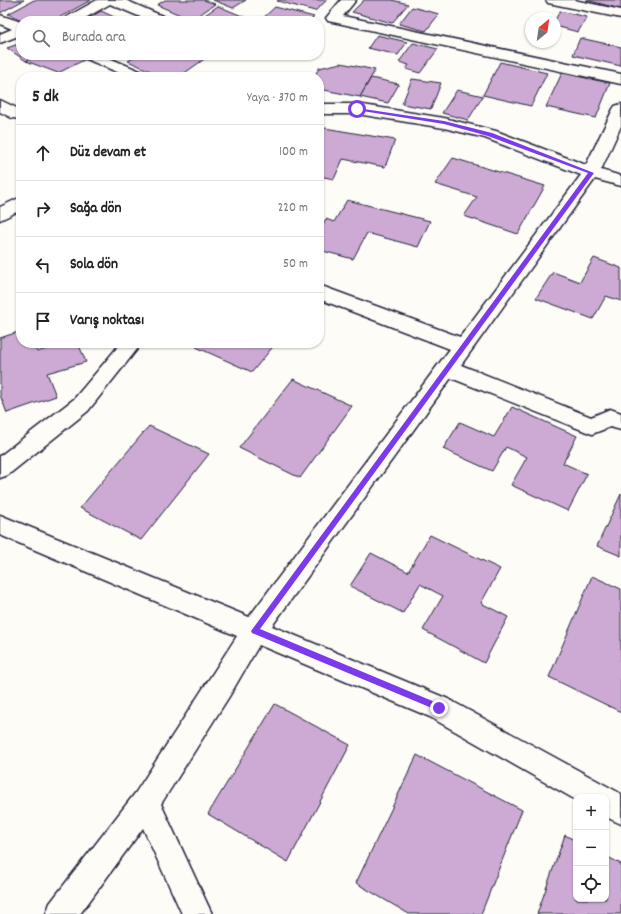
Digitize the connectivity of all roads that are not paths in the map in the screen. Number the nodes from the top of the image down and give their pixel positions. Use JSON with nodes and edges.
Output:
{"nodes":[{"id":1,"x":108,"y":0,"type":"edge"},
{"id":2,"x":113,"y":0,"type":"edge"},
{"id":3,"x":349,"y":0,"type":"edge"},
{"id":4,"x":553,"y":0,"type":"edge"},
{"id":5,"x":621,"y":14,"type":"edge"},
{"id":6,"x":79,"y":16,"type":"edge"},
{"id":7,"x":150,"y":16,"type":"edge"},
{"id":8,"x":0,"y":19,"type":"edge"},
{"id":9,"x":16,"y":27,"type":"edge"},
{"id":10,"x":16,"y":31,"type":"edge"},
{"id":11,"x":0,"y":39,"type":"edge"},
{"id":12,"x":100,"y":60,"type":"edge"},
{"id":13,"x":130,"y":72,"type":"edge"},
{"id":14,"x":621,"y":79,"type":"edge"},
{"id":15,"x":0,"y":105,"type":"edge"},
{"id":16,"x":324,"y":109,"type":"edge"},
{"id":17,"x":621,"y":109,"type":"edge"},
{"id":18,"x":16,"y":114,"type":"edge"},
{"id":19,"x":591,"y":173,"type":"junction"},
{"id":20,"x":621,"y":181,"type":"edge"},
{"id":21,"x":16,"y":206,"type":"edge"},
{"id":22,"x":0,"y":214,"type":"edge"},
{"id":23,"x":324,"y":294,"type":"edge"},
{"id":24,"x":464,"y":346,"type":"junction"},
{"id":25,"x":128,"y":348,"type":"edge"},
{"id":26,"x":447,"y":368,"type":"junction"},
{"id":27,"x":621,"y":422,"type":"edge"},
{"id":28,"x":0,"y":468,"type":"edge"},
{"id":29,"x":0,"y":525,"type":"edge"},
{"id":30,"x":254,"y":631,"type":"junction"},
{"id":31,"x":593,"y":794,"type":"edge"},
{"id":32,"x":146,"y":802,"type":"junction"},
{"id":33,"x":609,"y":803,"type":"edge"},
{"id":34,"x":621,"y":810,"type":"edge"},
{"id":35,"x":61,"y":914,"type":"edge"},
{"id":36,"x":197,"y":914,"type":"edge"}],
"edges":[{"from":1,"to":6,"type":"street"},
{"from":2,"to":7,"type":"street"},
{"from":3,"to":14,"type":"street"},
{"from":4,"to":5,"type":"street"},
{"from":8,"to":9,"type":"street"},
{"from":10,"to":11,"type":"street"},
{"from":12,"to":13,"type":"street"},
{"from":15,"to":18,"type":"street"},
{"from":16,"to":19,"type":"street"},
{"from":17,"to":19,"type":"street"},
{"from":19,"to":20,"type":"street"},
{"from":19,"to":24,"type":"street"},
{"from":21,"to":22,"type":"street"},
{"from":23,"to":24,"type":"street"},
{"from":24,"to":26,"type":"street"},
{"from":25,"to":28,"type":"street"},
{"from":26,"to":27,"type":"street"},
{"from":26,"to":30,"type":"street"},
{"from":29,"to":30,"type":"street"},
{"from":30,"to":31,"type":"street"},
{"from":30,"to":32,"type":"street"},
{"from":32,"to":35,"type":"street"},
{"from":32,"to":36,"type":"street"},
{"from":33,"to":34,"type":"street"}]}
